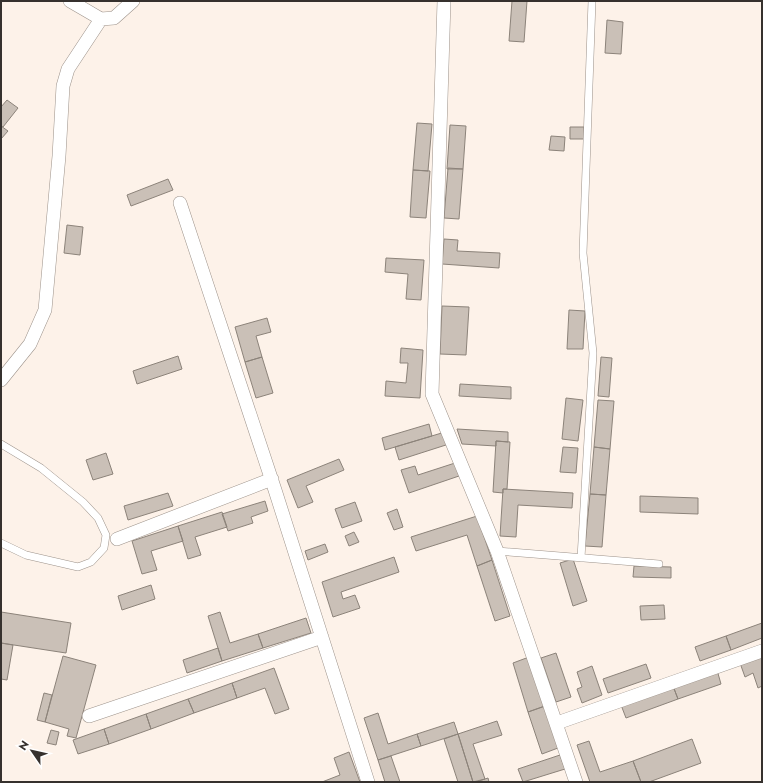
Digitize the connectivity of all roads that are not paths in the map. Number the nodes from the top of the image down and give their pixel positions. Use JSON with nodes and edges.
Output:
{"nodes":[{"id":1,"x":70,"y":1,"type":"edge"},
{"id":2,"x":133,"y":1,"type":"edge"},
{"id":3,"x":444,"y":1,"type":"edge"},
{"id":4,"x":592,"y":1,"type":"edge"},
{"id":5,"x":101,"y":19,"type":"junction"},
{"id":6,"x":180,"y":203,"type":"dead end"},
{"id":7,"x":1,"y":380,"type":"edge"},
{"id":8,"x":1,"y":444,"type":"edge"},
{"id":9,"x":272,"y":479,"type":"junction"},
{"id":10,"x":117,"y":539,"type":"dead end"},
{"id":11,"x":1,"y":543,"type":"edge"},
{"id":12,"x":497,"y":551,"type":"junction"},
{"id":13,"x":581,"y":558,"type":"junction"},
{"id":14,"x":659,"y":564,"type":"dead end"},
{"id":15,"x":322,"y":637,"type":"junction"},
{"id":16,"x":762,"y":651,"type":"edge"},
{"id":17,"x":89,"y":716,"type":"dead end"},
{"id":18,"x":557,"y":723,"type":"junction"},
{"id":19,"x":368,"y":782,"type":"edge"},
{"id":20,"x":576,"y":782,"type":"edge"}],
"edges":[{"from":1,"to":5,"type":"street"},
{"from":2,"to":5,"type":"street"},
{"from":3,"to":12,"type":"street"},
{"from":4,"to":13,"type":"lane"},
{"from":5,"to":7,"type":"street"},
{"from":6,"to":9,"type":"street"},
{"from":8,"to":11,"type":"lane"},
{"from":9,"to":10,"type":"street"},
{"from":9,"to":15,"type":"street"},
{"from":12,"to":13,"type":"lane"},
{"from":12,"to":18,"type":"street"},
{"from":13,"to":14,"type":"lane"},
{"from":15,"to":17,"type":"street"},
{"from":15,"to":19,"type":"street"},
{"from":16,"to":18,"type":"street"},
{"from":18,"to":20,"type":"street"}]}
